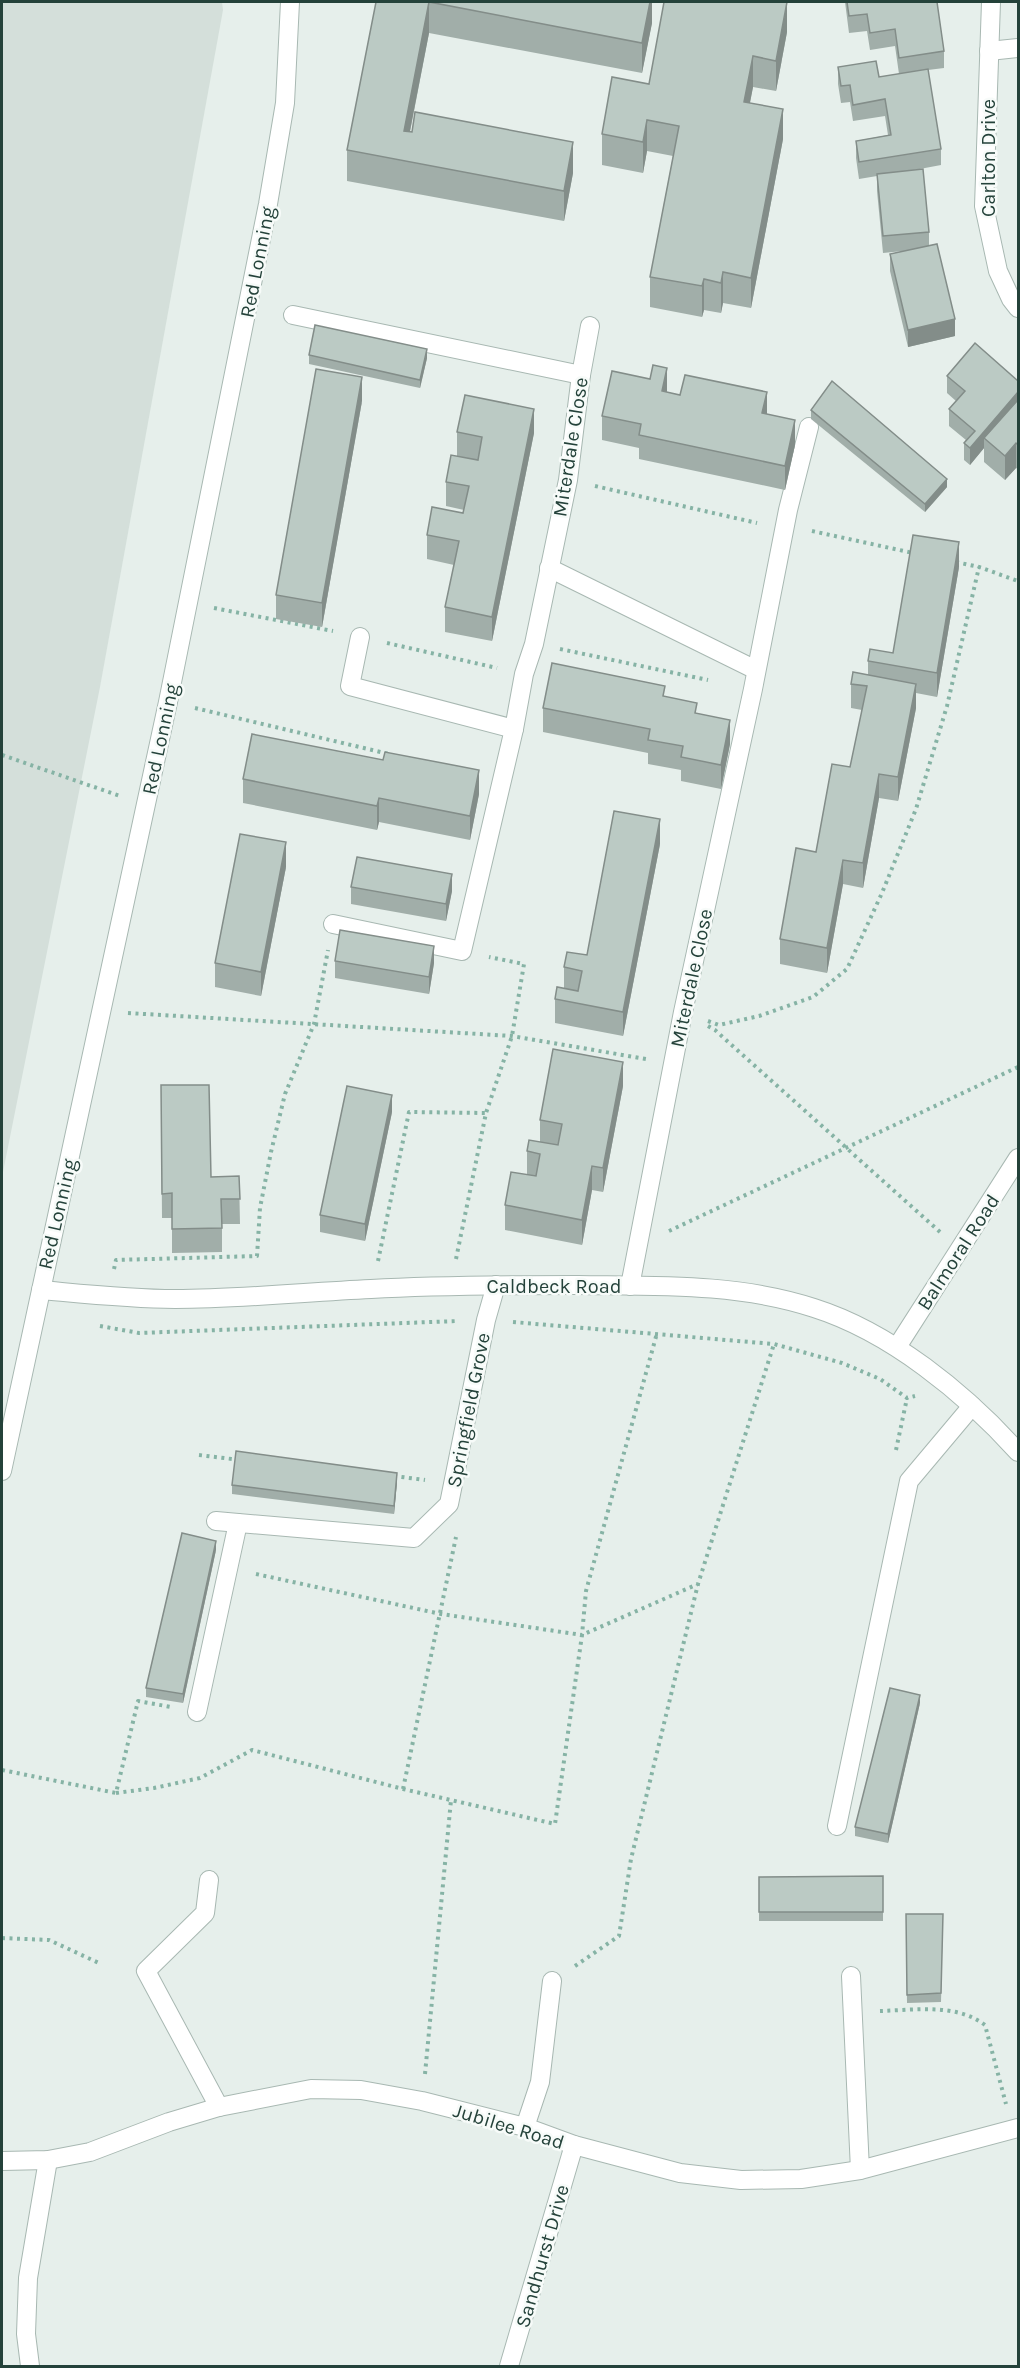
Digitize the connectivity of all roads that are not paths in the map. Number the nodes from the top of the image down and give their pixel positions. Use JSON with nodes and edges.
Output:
{"nodes":[{"id":1,"x":290,"y":2,"type":"edge"},
{"id":2,"x":991,"y":2,"type":"edge"},
{"id":3,"x":1018,"y":48,"type":"edge"},
{"id":4,"x":989,"y":51,"type":"junction"},
{"id":5,"x":1018,"y":308,"type":"edge"},
{"id":6,"x":293,"y":315,"type":"dead end"},
{"id":7,"x":590,"y":327,"type":"dead end"},
{"id":8,"x":581,"y":375,"type":"junction"},
{"id":9,"x":809,"y":427,"type":"dead end"},
{"id":10,"x":549,"y":568,"type":"junction"},
{"id":11,"x":360,"y":637,"type":"dead end"},
{"id":12,"x":756,"y":670,"type":"junction"},
{"id":13,"x":514,"y":729,"type":"junction"},
{"id":14,"x":333,"y":924,"type":"dead end"},
{"id":15,"x":1018,"y":1158,"type":"edge"},
{"id":16,"x":496,"y":1285,"type":"junction"},
{"id":17,"x":630,"y":1286,"type":"junction"},
{"id":18,"x":41,"y":1290,"type":"junction"},
{"id":19,"x":897,"y":1347,"type":"junction"},
{"id":20,"x":972,"y":1406,"type":"junction"},
{"id":21,"x":1018,"y":1452,"type":"edge"},
{"id":22,"x":2,"y":1471,"type":"edge"},
{"id":23,"x":216,"y":1521,"type":"dead end"},
{"id":24,"x":238,"y":1523,"type":"junction"},
{"id":25,"x":197,"y":1712,"type":"road end"},
{"id":26,"x":837,"y":1826,"type":"dead end"},
{"id":27,"x":209,"y":1880,"type":"dead end"},
{"id":28,"x":851,"y":1976,"type":"dead end"},
{"id":29,"x":552,"y":1981,"type":"road end"},
{"id":30,"x":219,"y":2107,"type":"junction"},
{"id":31,"x":525,"y":2127,"type":"junction"},
{"id":32,"x":1015,"y":2129,"type":"edge"},
{"id":33,"x":574,"y":2145,"type":"junction"},
{"id":34,"x":48,"y":2160,"type":"junction"},
{"id":35,"x":2,"y":2162,"type":"edge"},
{"id":36,"x":860,"y":2170,"type":"junction"},
{"id":37,"x":30,"y":2367,"type":"edge"},
{"id":38,"x":509,"y":2367,"type":"edge"}],
"edges":[{"from":1,"to":18,"type":"street","name":"Red Lonning"},
{"from":2,"to":4,"type":"street","name":"Carlton Drive"},
{"from":3,"to":4,"type":"street"},
{"from":4,"to":5,"type":"street","name":"Carlton Drive"},
{"from":6,"to":8,"type":"street"},
{"from":7,"to":8,"type":"street","name":"Miterdale Close"},
{"from":8,"to":10,"type":"street","name":"Miterdale Close"},
{"from":9,"to":12,"type":"street","name":"Miterdale Close"},
{"from":10,"to":12,"type":"street"},
{"from":10,"to":13,"type":"street","name":"Miterdale Close"},
{"from":11,"to":13,"type":"street"},
{"from":12,"to":17,"type":"street","name":"Miterdale Close"},
{"from":13,"to":14,"type":"street","name":"Miterdale Close"},
{"from":15,"to":19,"type":"street","name":"Balmoral Road"},
{"from":16,"to":17,"type":"street","name":"Caldbeck Road"},
{"from":16,"to":18,"type":"street","name":"Caldbeck Road"},
{"from":16,"to":24,"type":"street","name":"Springfield Grove"},
{"from":17,"to":19,"type":"street","name":"Caldbeck Road"},
{"from":18,"to":22,"type":"street","name":"Red Lonning"},
{"from":19,"to":20,"type":"street","name":"Caldbeck Road"},
{"from":20,"to":21,"type":"street","name":"Caldbeck Road"},
{"from":20,"to":26,"type":"street"},
{"from":23,"to":24,"type":"street","name":"Springfield Grove"},
{"from":24,"to":25,"type":"street"},
{"from":27,"to":30,"type":"street"},
{"from":28,"to":36,"type":"street"},
{"from":29,"to":31,"type":"street"},
{"from":30,"to":31,"type":"street","name":"Jubilee Road"},
{"from":30,"to":34,"type":"street","name":"Jubilee Road"},
{"from":31,"to":33,"type":"street","name":"Jubilee Road"},
{"from":32,"to":36,"type":"street","name":"Jubilee Road"},
{"from":33,"to":36,"type":"street","name":"Jubilee Road"},
{"from":33,"to":38,"type":"street","name":"Sandhurst Drive"},
{"from":34,"to":35,"type":"street","name":"Jubilee Road"},
{"from":34,"to":37,"type":"street"}]}
